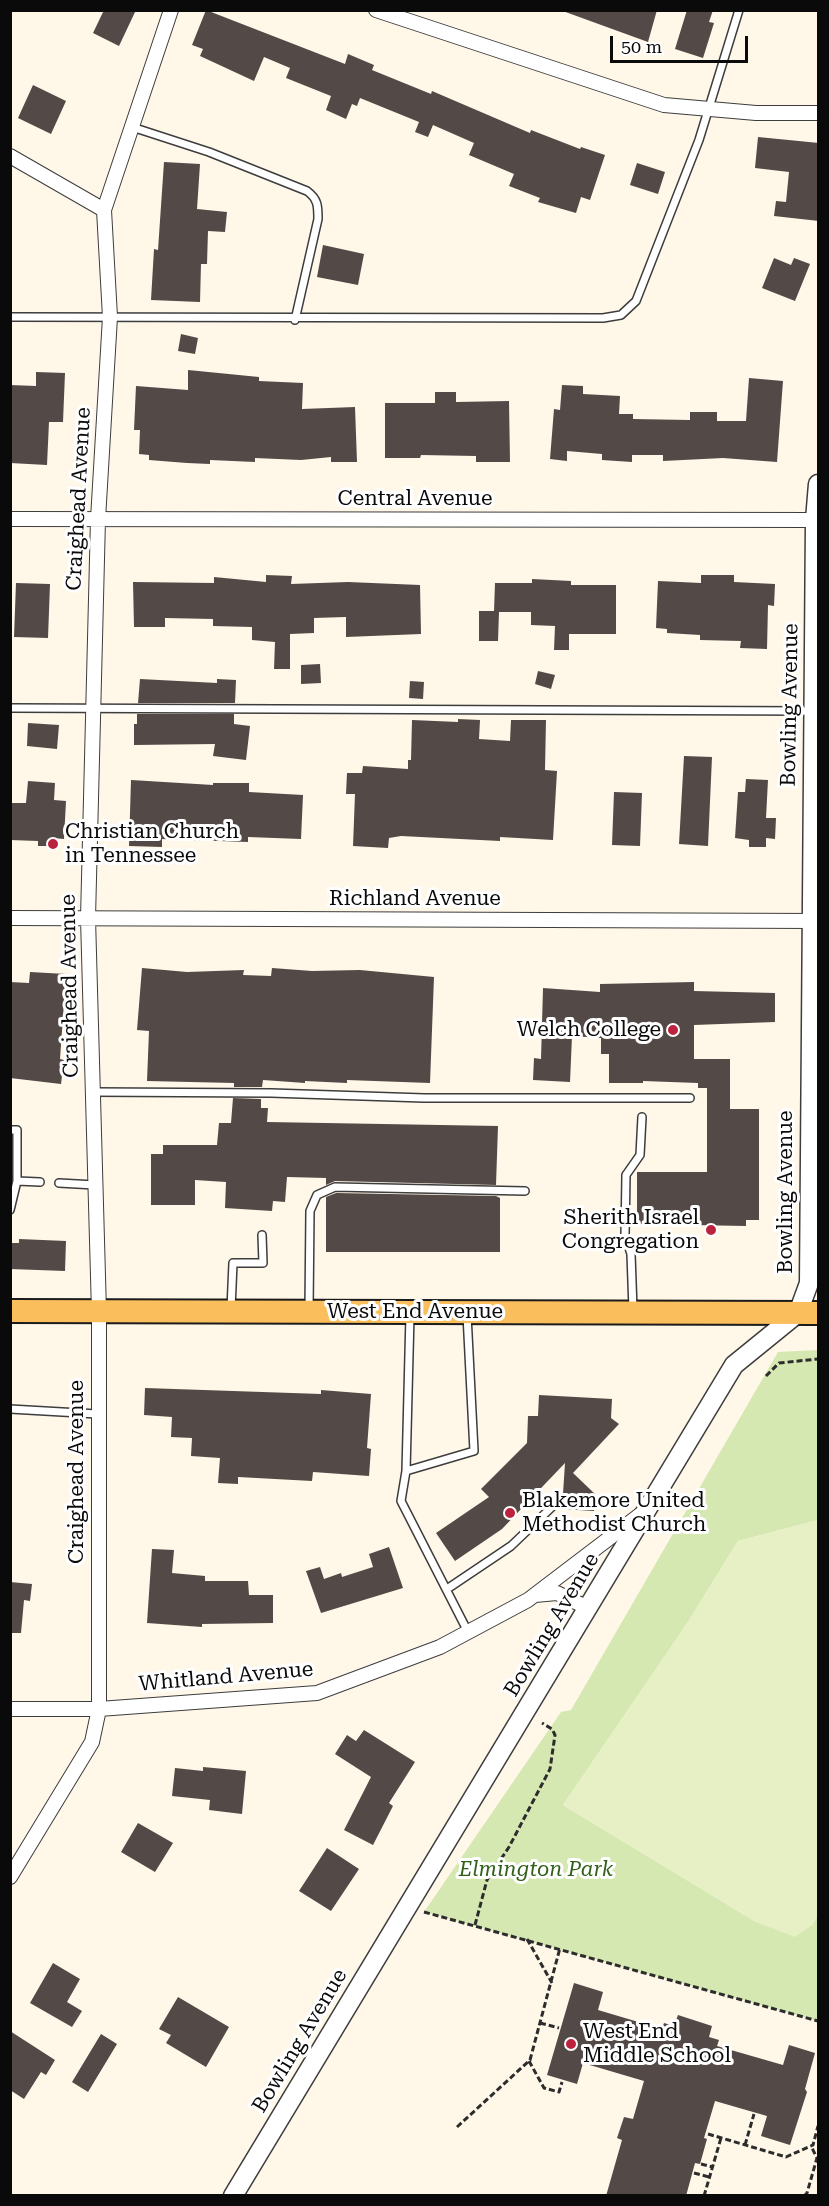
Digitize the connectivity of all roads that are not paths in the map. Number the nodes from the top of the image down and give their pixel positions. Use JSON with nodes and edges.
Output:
{"nodes":[{"id":1,"x":171,"y":10,"type":"edge"},
{"id":2,"x":375,"y":10,"type":"edge"},
{"id":3,"x":739,"y":10,"type":"edge"},
{"id":4,"x":708,"y":109,"type":"junction"},
{"id":5,"x":819,"y":113,"type":"edge"},
{"id":6,"x":132,"y":127,"type":"junction"},
{"id":7,"x":10,"y":156,"type":"edge"},
{"id":8,"x":104,"y":210,"type":"junction"},
{"id":9,"x":10,"y":317,"type":"edge"},
{"id":10,"x":110,"y":317,"type":"junction"},
{"id":11,"x":295,"y":320,"type":"junction"},
{"id":12,"x":819,"y":484,"type":"edge"},
{"id":13,"x":10,"y":519,"type":"edge"},
{"id":14,"x":98,"y":519,"type":"junction"},
{"id":15,"x":817,"y":520,"type":"edge"},
{"id":16,"x":10,"y":708,"type":"edge"},
{"id":17,"x":93,"y":708,"type":"junction"},
{"id":18,"x":815,"y":711,"type":"edge"},
{"id":19,"x":10,"y":918,"type":"edge"},
{"id":20,"x":88,"y":918,"type":"junction"},
{"id":21,"x":814,"y":922,"type":"edge"},
{"id":22,"x":93,"y":1092,"type":"junction"},
{"id":23,"x":690,"y":1098,"type":"dead end"},
{"id":24,"x":814,"y":1112,"type":"edge"},
{"id":25,"x":642,"y":1117,"type":"dead end"},
{"id":26,"x":10,"y":1130,"type":"edge"},
{"id":27,"x":17,"y":1181,"type":"junction"},
{"id":28,"x":40,"y":1182,"type":"dead end"},
{"id":29,"x":59,"y":1183,"type":"dead end"},
{"id":30,"x":95,"y":1185,"type":"junction"},
{"id":31,"x":525,"y":1191,"type":"dead end"},
{"id":32,"x":10,"y":1210,"type":"edge"},
{"id":33,"x":262,"y":1235,"type":"dead end"},
{"id":34,"x":10,"y":1311,"type":"edge"},
{"id":35,"x":99,"y":1312,"type":"junction"},
{"id":36,"x":231,"y":1312,"type":"junction"},
{"id":37,"x":309,"y":1312,"type":"junction"},
{"id":38,"x":411,"y":1312,"type":"junction"},
{"id":39,"x":467,"y":1312,"type":"junction"},
{"id":40,"x":633,"y":1313,"type":"junction"},
{"id":41,"x":808,"y":1313,"type":"edge"},
{"id":42,"x":10,"y":1409,"type":"edge"},
{"id":43,"x":97,"y":1414,"type":"junction"},
{"id":44,"x":406,"y":1471,"type":"junction"},
{"id":45,"x":554,"y":1505,"type":"dead end"},
{"id":46,"x":648,"y":1510,"type":"junction"},
{"id":47,"x":447,"y":1589,"type":"junction"},
{"id":48,"x":535,"y":1595,"type":"junction"},
{"id":49,"x":588,"y":1608,"type":"junction"},
{"id":50,"x":468,"y":1632,"type":"junction"},
{"id":51,"x":10,"y":1709,"type":"edge"},
{"id":52,"x":99,"y":1709,"type":"junction"},
{"id":53,"x":10,"y":1877,"type":"edge"},
{"id":54,"x":232,"y":2196,"type":"edge"}],
"edges":[{"from":1,"to":6,"type":"street","name":"Craighead Avenue"},
{"from":2,"to":4,"type":"street"},
{"from":3,"to":4,"type":"lane"},
{"from":4,"to":5,"type":"street"},
{"from":4,"to":11,"type":"lane"},
{"from":6,"to":8,"type":"street","name":"Craighead Avenue"},
{"from":6,"to":11,"type":"lane"},
{"from":7,"to":8,"type":"street"},
{"from":8,"to":10,"type":"street","name":"Craighead Avenue"},
{"from":9,"to":10,"type":"lane"},
{"from":10,"to":11,"type":"lane"},
{"from":10,"to":14,"type":"street","name":"Craighead Avenue"},
{"from":12,"to":15,"type":"street","name":"Bowling Avenue"},
{"from":13,"to":14,"type":"street","name":"Central Avenue"},
{"from":14,"to":15,"type":"street","name":"Central Avenue"},
{"from":14,"to":17,"type":"street","name":"Craighead Avenue"},
{"from":15,"to":18,"type":"street","name":"Bowling Avenue"},
{"from":16,"to":17,"type":"lane"},
{"from":17,"to":18,"type":"lane"},
{"from":17,"to":20,"type":"street","name":"Craighead Avenue"},
{"from":18,"to":21,"type":"street","name":"Bowling Avenue"},
{"from":19,"to":20,"type":"street","name":"Richland Avenue"},
{"from":20,"to":21,"type":"street","name":"Richland Avenue"},
{"from":20,"to":22,"type":"street","name":"Craighead Avenue"},
{"from":21,"to":24,"type":"street","name":"Bowling Avenue"},
{"from":22,"to":23,"type":"lane"},
{"from":22,"to":30,"type":"street","name":"Craighead Avenue"},
{"from":24,"to":41,"type":"street","name":"Bowling Avenue"},
{"from":25,"to":40,"type":"lane"},
{"from":26,"to":27,"type":"lane"},
{"from":27,"to":28,"type":"lane"},
{"from":27,"to":32,"type":"lane"},
{"from":29,"to":30,"type":"lane"},
{"from":30,"to":35,"type":"street","name":"Craighead Avenue"},
{"from":31,"to":37,"type":"lane"},
{"from":33,"to":36,"type":"lane"},
{"from":34,"to":35,"type":"main road","name":"West End Avenue"},
{"from":35,"to":36,"type":"main road","name":"West End Avenue"},
{"from":35,"to":43,"type":"street","name":"Craighead Avenue"},
{"from":36,"to":37,"type":"main road","name":"West End Avenue"},
{"from":37,"to":38,"type":"main road","name":"West End Avenue"},
{"from":38,"to":39,"type":"main road","name":"West End Avenue"},
{"from":38,"to":44,"type":"lane"},
{"from":39,"to":40,"type":"main road","name":"West End Avenue"},
{"from":39,"to":44,"type":"lane"},
{"from":40,"to":41,"type":"main road","name":"West End Avenue"},
{"from":41,"to":46,"type":"street","name":"Bowling Avenue"},
{"from":42,"to":43,"type":"lane"},
{"from":43,"to":52,"type":"street","name":"Craighead Avenue"},
{"from":44,"to":47,"type":"lane"},
{"from":45,"to":47,"type":"lane"},
{"from":46,"to":48,"type":"street","name":"Whitland Avenue"},
{"from":46,"to":49,"type":"street","name":"Bowling Avenue"},
{"from":47,"to":50,"type":"lane"},
{"from":48,"to":49,"type":"street"},
{"from":48,"to":50,"type":"street","name":"Whitland Avenue"},
{"from":49,"to":54,"type":"street","name":"Bowling Avenue"},
{"from":50,"to":52,"type":"street","name":"Whitland Avenue"},
{"from":51,"to":52,"type":"street","name":"Whitland Avenue"},
{"from":52,"to":53,"type":"street","name":"Craighead Avenue"}]}
